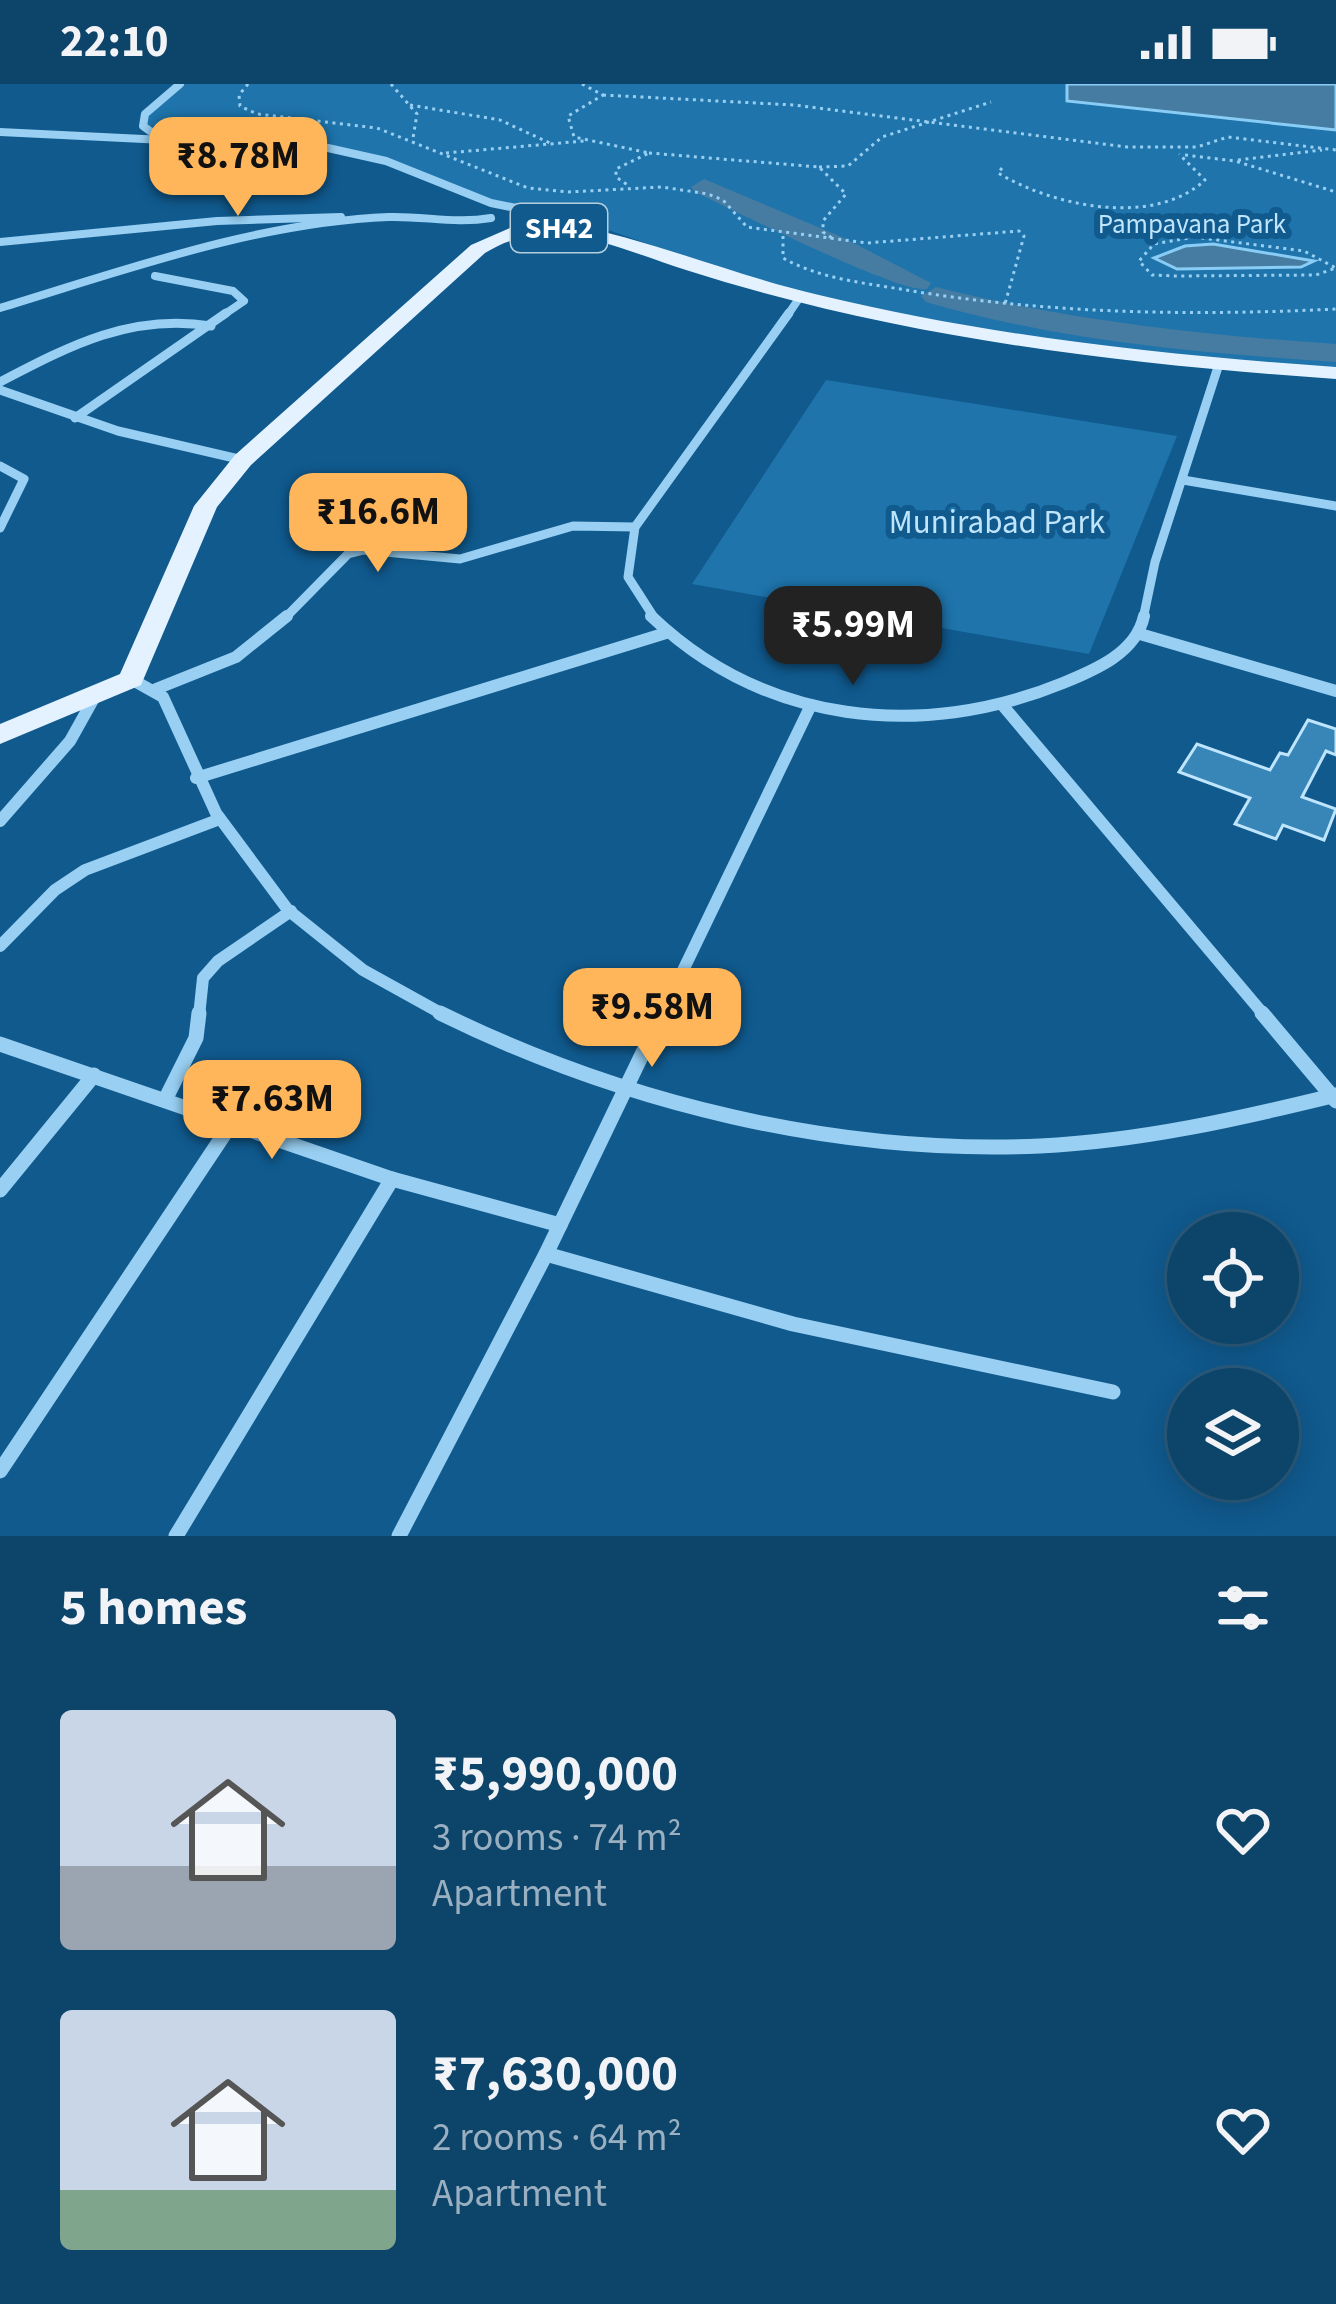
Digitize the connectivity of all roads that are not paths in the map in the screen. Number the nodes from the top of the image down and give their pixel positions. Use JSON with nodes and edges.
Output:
{"nodes":[{"id":1,"x":180,"y":84,"type":"edge"},
{"id":2,"x":0,"y":132,"type":"edge"},
{"id":3,"x":162,"y":138,"type":"junction"},
{"id":4,"x":491,"y":203,"type":"junction"},
{"id":5,"x":354,"y":219,"type":"junction"},
{"id":6,"x":498,"y":225,"type":"junction"},
{"id":7,"x":545,"y":226,"type":"junction"},
{"id":8,"x":0,"y":242,"type":"edge"},
{"id":9,"x":155,"y":276,"type":"dead end"},
{"id":10,"x":800,"y":297,"type":"junction"},
{"id":11,"x":0,"y":311,"type":"edge"},
{"id":12,"x":211,"y":326,"type":"junction"},
{"id":13,"x":1218,"y":367,"type":"junction"},
{"id":14,"x":1336,"y":373,"type":"edge"},
{"id":15,"x":0,"y":386,"type":"edge"},
{"id":16,"x":75,"y":418,"type":"junction"},
{"id":17,"x":243,"y":460,"type":"junction"},
{"id":18,"x":0,"y":466,"type":"edge"},
{"id":19,"x":1183,"y":480,"type":"junction"},
{"id":20,"x":1336,"y":506,"type":"edge"},
{"id":21,"x":634,"y":527,"type":"junction"},
{"id":22,"x":0,"y":528,"type":"edge"},
{"id":23,"x":666,"y":633,"type":"junction"},
{"id":24,"x":1140,"y":634,"type":"junction"},
{"id":25,"x":130,"y":679,"type":"junction"},
{"id":26,"x":155,"y":689,"type":"junction"},
{"id":27,"x":1336,"y":691,"type":"edge"},
{"id":28,"x":94,"y":698,"type":"junction"},
{"id":29,"x":811,"y":705,"type":"junction"},
{"id":30,"x":1004,"y":707,"type":"junction"},
{"id":31,"x":0,"y":735,"type":"edge"},
{"id":32,"x":196,"y":778,"type":"junction"},
{"id":33,"x":220,"y":818,"type":"junction"},
{"id":34,"x":0,"y":821,"type":"edge"},
{"id":35,"x":291,"y":911,"type":"junction"},
{"id":36,"x":0,"y":946,"type":"edge"},
{"id":37,"x":0,"y":1044,"type":"edge"},
{"id":38,"x":94,"y":1075,"type":"junction"},
{"id":39,"x":623,"y":1088,"type":"junction"},
{"id":40,"x":166,"y":1098,"type":"junction"},
{"id":41,"x":1335,"y":1098,"type":"edge"},
{"id":42,"x":233,"y":1120,"type":"junction"},
{"id":43,"x":392,"y":1179,"type":"junction"},
{"id":44,"x":0,"y":1190,"type":"edge"},
{"id":45,"x":560,"y":1225,"type":"junction"},
{"id":46,"x":546,"y":1254,"type":"junction"},
{"id":47,"x":1113,"y":1392,"type":"dead end"},
{"id":48,"x":0,"y":1471,"type":"edge"},
{"id":49,"x":176,"y":1536,"type":"edge"},
{"id":50,"x":400,"y":1536,"type":"edge"}],
"edges":[{"from":1,"to":3,"type":"street"},
{"from":2,"to":3,"type":"street"},
{"from":3,"to":4,"type":"street"},
{"from":4,"to":6,"type":"street"},
{"from":4,"to":7,"type":"street"},
{"from":5,"to":6,"type":"street"},
{"from":5,"to":8,"type":"street"},
{"from":5,"to":11,"type":"street"},
{"from":6,"to":7,"type":"main road","number":"SH42"},
{"from":6,"to":17,"type":"main road","number":"SH42"},
{"from":7,"to":10,"type":"main road","number":"SH42"},
{"from":9,"to":12,"type":"street"},
{"from":10,"to":13,"type":"main road","number":"SH42"},
{"from":10,"to":21,"type":"street"},
{"from":12,"to":15,"type":"street"},
{"from":12,"to":16,"type":"street"},
{"from":13,"to":14,"type":"main road","number":"SH42"},
{"from":13,"to":19,"type":"street"},
{"from":15,"to":16,"type":"street"},
{"from":16,"to":17,"type":"street"},
{"from":17,"to":25,"type":"main road","number":"SH42"},
{"from":18,"to":22,"type":"street"},
{"from":19,"to":20,"type":"street"},
{"from":19,"to":24,"type":"street"},
{"from":21,"to":23,"type":"street"},
{"from":21,"to":26,"type":"street"},
{"from":23,"to":29,"type":"street"},
{"from":23,"to":32,"type":"street"},
{"from":24,"to":27,"type":"street"},
{"from":24,"to":30,"type":"street"},
{"from":25,"to":26,"type":"street"},
{"from":25,"to":28,"type":"main road"},
{"from":26,"to":32,"type":"street"},
{"from":28,"to":31,"type":"main road"},
{"from":28,"to":34,"type":"street"},
{"from":29,"to":30,"type":"street"},
{"from":29,"to":39,"type":"street"},
{"from":30,"to":41,"type":"street"},
{"from":32,"to":33,"type":"street"},
{"from":33,"to":35,"type":"street"},
{"from":33,"to":36,"type":"street"},
{"from":35,"to":39,"type":"street"},
{"from":35,"to":40,"type":"street"},
{"from":37,"to":38,"type":"street"},
{"from":38,"to":40,"type":"street"},
{"from":38,"to":44,"type":"street"},
{"from":39,"to":41,"type":"street"},
{"from":39,"to":45,"type":"street"},
{"from":40,"to":42,"type":"street"},
{"from":42,"to":43,"type":"street"},
{"from":42,"to":48,"type":"street"},
{"from":43,"to":45,"type":"street"},
{"from":43,"to":49,"type":"street"},
{"from":45,"to":46,"type":"street"},
{"from":46,"to":47,"type":"street"},
{"from":46,"to":50,"type":"street"}]}
